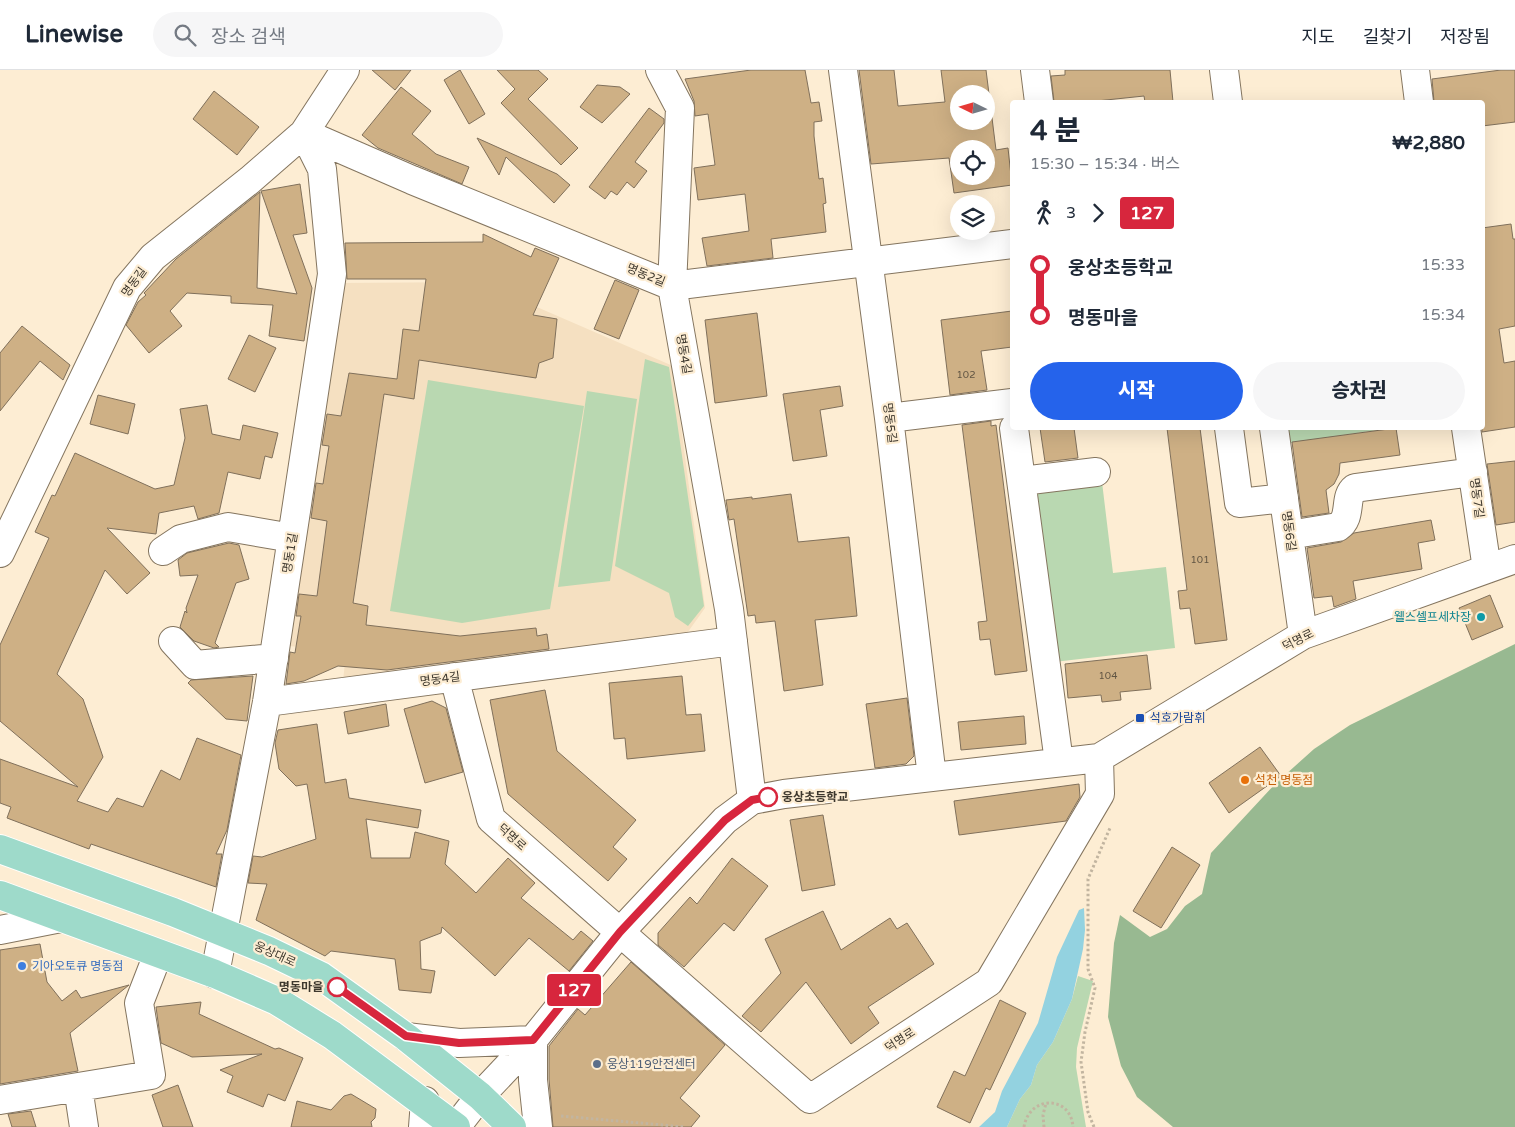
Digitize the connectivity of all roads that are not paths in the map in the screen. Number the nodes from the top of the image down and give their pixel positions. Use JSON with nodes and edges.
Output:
{"nodes":[{"id":1,"x":345,"y":70,"type":"edge"},
{"id":2,"x":660,"y":70,"type":"edge"},
{"id":3,"x":843,"y":70,"type":"edge"},
{"id":4,"x":1035,"y":70,"type":"edge"},
{"id":5,"x":1224,"y":70,"type":"edge"},
{"id":6,"x":1415,"y":70,"type":"edge"},
{"id":7,"x":1039,"y":100,"type":"edge"},
{"id":8,"x":1228,"y":100,"type":"edge"},
{"id":9,"x":1419,"y":100,"type":"edge"},
{"id":10,"x":304,"y":133,"type":"junction"},
{"id":11,"x":1010,"y":244,"type":"edge"},
{"id":12,"x":869,"y":262,"type":"junction"},
{"id":13,"x":672,"y":286,"type":"junction"},
{"id":14,"x":1010,"y":412,"type":"edge"},
{"id":15,"x":889,"y":418,"type":"junction"},
{"id":16,"x":1015,"y":430,"type":"edge"},
{"id":17,"x":1229,"y":430,"type":"edge"},
{"id":18,"x":1274,"y":430,"type":"edge"},
{"id":19,"x":1466,"y":430,"type":"edge"},
{"id":20,"x":1096,"y":472,"type":"dead end"},
{"id":21,"x":1473,"y":472,"type":"junction"},
{"id":22,"x":1022,"y":481,"type":"junction"},
{"id":23,"x":1284,"y":498,"type":"junction"},
{"id":24,"x":1289,"y":534,"type":"junction"},
{"id":25,"x":292,"y":538,"type":"junction"},
{"id":26,"x":163,"y":551,"type":"dead end"},
{"id":27,"x":0,"y":553,"type":"edge"},
{"id":28,"x":1515,"y":559,"type":"edge"},
{"id":29,"x":1487,"y":569,"type":"junction"},
{"id":30,"x":1303,"y":636,"type":"junction"},
{"id":31,"x":732,"y":640,"type":"junction"},
{"id":32,"x":173,"y":641,"type":"dead end"},
{"id":33,"x":274,"y":658,"type":"junction"},
{"id":34,"x":454,"y":678,"type":"junction"},
{"id":35,"x":267,"y":702,"type":"junction"},
{"id":36,"x":1099,"y":758,"type":"junction"},
{"id":37,"x":1059,"y":762,"type":"junction"},
{"id":38,"x":932,"y":777,"type":"junction"},
{"id":39,"x":752,"y":800,"type":"junction"},
{"id":40,"x":0,"y":849,"type":"edge"},
{"id":41,"x":0,"y":895,"type":"edge"},
{"id":42,"x":61,"y":918,"type":"junction"},
{"id":43,"x":0,"y":930,"type":"edge"},
{"id":44,"x":620,"y":932,"type":"junction"},
{"id":45,"x":224,"y":933,"type":"junction"},
{"id":46,"x":158,"y":954,"type":"junction"},
{"id":47,"x":215,"y":974,"type":"junction"},
{"id":48,"x":406,"y":1036,"type":"junction"},
{"id":49,"x":533,"y":1040,"type":"junction"},
{"id":50,"x":78,"y":1088,"type":"junction"},
{"id":51,"x":480,"y":1096,"type":"junction"},
{"id":52,"x":0,"y":1100,"type":"edge"},
{"id":53,"x":424,"y":1114,"type":"edge"},
{"id":54,"x":537,"y":1120,"type":"edge"},
{"id":55,"x":84,"y":1127,"type":"edge"},
{"id":56,"x":456,"y":1127,"type":"edge"},
{"id":57,"x":512,"y":1127,"type":"edge"}],
"edges":[{"from":1,"to":10,"type":"street","name":"명동길"},
{"from":2,"to":13,"type":"street","name":"명동4길"},
{"from":3,"to":12,"type":"street","name":"명동5길"},
{"from":4,"to":7,"type":"street"},
{"from":5,"to":8,"type":"street"},
{"from":6,"to":9,"type":"street"},
{"from":10,"to":13,"type":"street","name":"명동2길"},
{"from":10,"to":25,"type":"street","name":"명동1길"},
{"from":10,"to":27,"type":"street","name":"명동길"},
{"from":11,"to":12,"type":"street","name":"명동2길"},
{"from":12,"to":13,"type":"street","name":"명동2길"},
{"from":12,"to":15,"type":"street","name":"명동5길"},
{"from":13,"to":31,"type":"street","name":"명동4길"},
{"from":14,"to":15,"type":"street"},
{"from":15,"to":38,"type":"street","name":"명동5길"},
{"from":16,"to":22,"type":"street"},
{"from":17,"to":23,"type":"street"},
{"from":18,"to":23,"type":"street","name":"명동6길"},
{"from":19,"to":21,"type":"street","name":"명동7길"},
{"from":20,"to":22,"type":"street"},
{"from":21,"to":24,"type":"street"},
{"from":21,"to":29,"type":"street","name":"명동7길"},
{"from":22,"to":37,"type":"street"},
{"from":23,"to":24,"type":"street","name":"명동6길"},
{"from":24,"to":30,"type":"street","name":"명동6길"},
{"from":25,"to":26,"type":"street"},
{"from":25,"to":33,"type":"street","name":"명동1길"},
{"from":28,"to":29,"type":"street","name":"덕명로"},
{"from":29,"to":30,"type":"street","name":"덕명로"},
{"from":30,"to":36,"type":"street","name":"덕명로"},
{"from":31,"to":34,"type":"street","name":"명동4길"},
{"from":31,"to":39,"type":"street","name":"명동4길"},
{"from":32,"to":33,"type":"street"},
{"from":33,"to":35,"type":"street","name":"명동1길"},
{"from":34,"to":35,"type":"street","name":"명동4길"},
{"from":34,"to":44,"type":"street","name":"덕명로"},
{"from":35,"to":45,"type":"street","name":"명동1길"},
{"from":36,"to":37,"type":"street","name":"덕명로"},
{"from":36,"to":44,"type":"street","name":"덕명로"},
{"from":37,"to":38,"type":"street","name":"덕명로"},
{"from":38,"to":39,"type":"street","name":"덕명로"},
{"from":39,"to":44,"type":"street","name":"덕명로"},
{"from":40,"to":45,"type":"main road","name":"웅상대로"},
{"from":41,"to":42,"type":"main road"},
{"from":42,"to":43,"type":"street"},
{"from":42,"to":46,"type":"main road"},
{"from":44,"to":49,"type":"street","name":"덕명로"},
{"from":45,"to":47,"type":"street","name":"명동1길"},
{"from":45,"to":48,"type":"main road","name":"웅상대로"},
{"from":46,"to":47,"type":"main road"},
{"from":46,"to":50,"type":"street"},
{"from":47,"to":53,"type":"main road"},
{"from":48,"to":49,"type":"street"},
{"from":48,"to":51,"type":"main road","name":"웅상대로"},
{"from":49,"to":51,"type":"street","name":"덕명로"},
{"from":49,"to":54,"type":"street"},
{"from":50,"to":52,"type":"street"},
{"from":50,"to":55,"type":"street"},
{"from":51,"to":56,"type":"street","name":"덕명로"},
{"from":51,"to":57,"type":"main road","name":"웅상대로"},
{"from":53,"to":56,"type":"main road"}]}
